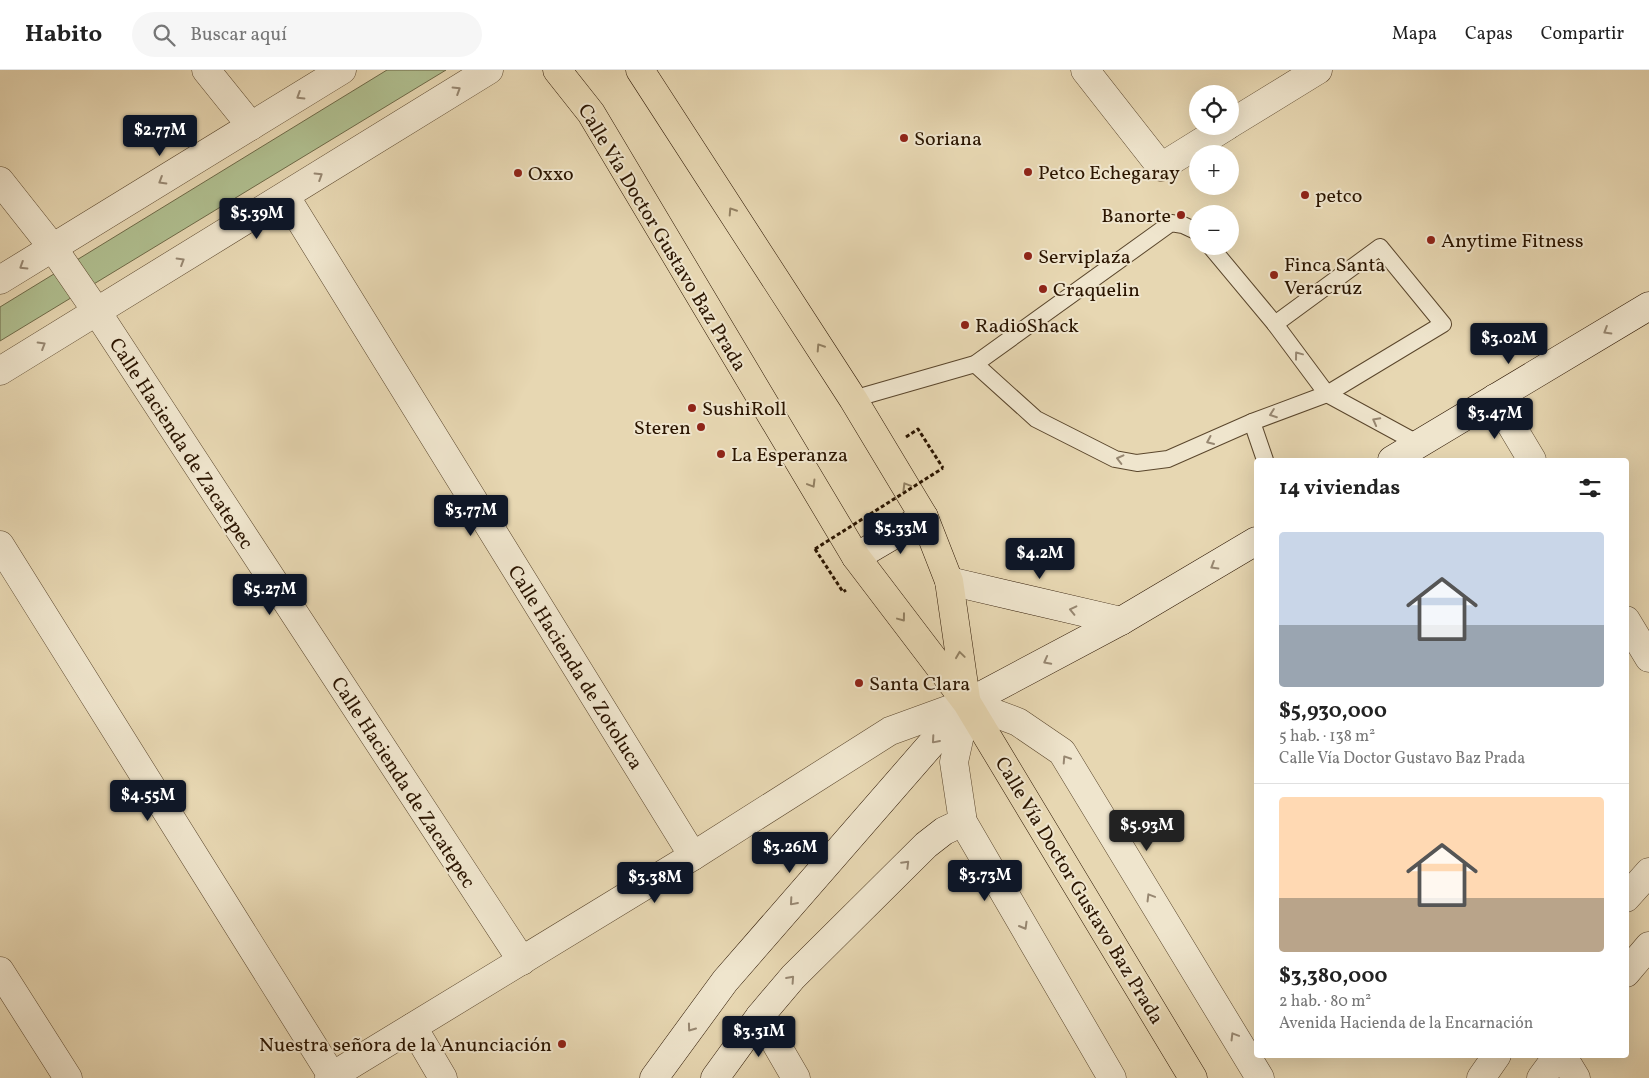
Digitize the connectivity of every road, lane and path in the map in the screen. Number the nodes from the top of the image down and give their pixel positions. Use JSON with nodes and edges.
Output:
{"nodes":[{"id":1,"x":206,"y":70,"type":"edge"},
{"id":2,"x":342,"y":70,"type":"edge"},
{"id":3,"x":489,"y":70,"type":"edge"},
{"id":4,"x":557,"y":70,"type":"edge"},
{"id":5,"x":640,"y":70,"type":"edge"},
{"id":6,"x":1085,"y":70,"type":"edge"},
{"id":7,"x":1318,"y":70,"type":"edge"},
{"id":8,"x":1239,"y":118,"type":"edge"},
{"id":9,"x":251,"y":126,"type":"junction"},
{"id":10,"x":1212,"y":135,"type":"edge"},
{"id":11,"x":0,"y":181,"type":"edge"},
{"id":12,"x":286,"y":197,"type":"junction"},
{"id":13,"x":1189,"y":228,"type":"edge"},
{"id":14,"x":53,"y":248,"type":"junction"},
{"id":15,"x":1218,"y":255,"type":"edge"},
{"id":16,"x":0,"y":280,"type":"edge"},
{"id":17,"x":1649,"y":306,"type":"edge"},
{"id":18,"x":96,"y":312,"type":"junction"},
{"id":19,"x":1275,"y":324,"type":"junction"},
{"id":20,"x":975,"y":364,"type":"junction"},
{"id":21,"x":0,"y":370,"type":"edge"},
{"id":22,"x":1327,"y":394,"type":"junction"},
{"id":23,"x":1495,"y":398,"type":"junction"},
{"id":24,"x":853,"y":399,"type":"junction"},
{"id":25,"x":1252,"y":422,"type":"junction"},
{"id":26,"x":918,"y":429,"type":"dead end"},
{"id":27,"x":1419,"y":444,"type":"junction"},
{"id":28,"x":1264,"y":458,"type":"edge"},
{"id":29,"x":1395,"y":458,"type":"edge"},
{"id":30,"x":1531,"y":458,"type":"edge"},
{"id":31,"x":924,"y":517,"type":"junction"},
{"id":32,"x":1254,"y":542,"type":"edge"},
{"id":33,"x":0,"y":545,"type":"edge"},
{"id":34,"x":856,"y":557,"type":"junction"},
{"id":35,"x":949,"y":581,"type":"junction"},
{"id":36,"x":843,"y":592,"type":"dead end"},
{"id":37,"x":1121,"y":621,"type":"junction"},
{"id":38,"x":1629,"y":625,"type":"edge"},
{"id":39,"x":1649,"y":658,"type":"edge"},
{"id":40,"x":967,"y":703,"type":"junction"},
{"id":41,"x":963,"y":822,"type":"junction"},
{"id":42,"x":693,"y":856,"type":"junction"},
{"id":43,"x":1649,"y":872,"type":"edge"},
{"id":44,"x":1629,"y":895,"type":"edge"},
{"id":45,"x":1649,"y":946,"type":"edge"},
{"id":46,"x":522,"y":961,"type":"junction"},
{"id":47,"x":1629,"y":968,"type":"edge"},
{"id":48,"x":0,"y":971,"type":"edge"},
{"id":49,"x":760,"y":1016,"type":"junction"},
{"id":50,"x":412,"y":1027,"type":"junction"},
{"id":51,"x":1495,"y":1058,"type":"edge"},
{"id":52,"x":1556,"y":1058,"type":"edge"},
{"id":53,"x":1564,"y":1058,"type":"edge"},
{"id":54,"x":331,"y":1077,"type":"edge"},
{"id":55,"x":68,"y":1078,"type":"edge"},
{"id":56,"x":444,"y":1078,"type":"edge"},
{"id":57,"x":654,"y":1078,"type":"edge"},
{"id":58,"x":714,"y":1078,"type":"edge"},
{"id":59,"x":796,"y":1078,"type":"edge"},
{"id":60,"x":1112,"y":1078,"type":"edge"},
{"id":61,"x":1193,"y":1078,"type":"edge"},
{"id":62,"x":1260,"y":1078,"type":"edge"},
{"id":63,"x":1480,"y":1078,"type":"edge"},
{"id":64,"x":1541,"y":1078,"type":"edge"},
{"id":65,"x":1576,"y":1078,"type":"edge"}],
"edges":[{"from":1,"to":9,"type":"street"},
{"from":2,"to":9,"type":"street","one_way":true},
{"from":12,"to":3,"type":"street","one_way":true},
{"from":4,"to":34,"type":"main road","name":"Calle Vía Doctor Gustavo Baz Prada","one_way":true},
{"from":24,"to":5,"type":"main road","name":"Calle Vía Doctor Gustavo Baz Prada","one_way":true},
{"from":6,"to":10,"type":"street"},
{"from":7,"to":8,"type":"street"},
{"from":9,"to":14,"type":"street","one_way":true},
{"from":11,"to":14,"type":"street","name":"Calle Hacienda de Zacatepec"},
{"from":18,"to":12,"type":"street","one_way":true},
{"from":12,"to":42,"type":"street","name":"Calle Hacienda de Zotoluca"},
{"from":13,"to":20,"type":"lane"},
{"from":14,"to":16,"type":"street","one_way":true},
{"from":14,"to":18,"type":"street","name":"Calle Hacienda de Zacatepec"},
{"from":15,"to":19,"type":"lane"},
{"from":17,"to":23,"type":"street","one_way":true},
{"from":21,"to":18,"type":"street","one_way":true},
{"from":18,"to":46,"type":"street","name":"Calle Hacienda de Zacatepec"},
{"from":22,"to":19,"type":"lane","one_way":true},
{"from":19,"to":22,"type":"lane"},
{"from":20,"to":24,"type":"lane"},
{"from":25,"to":20,"type":"lane","one_way":true},
{"from":22,"to":25,"type":"lane","one_way":true},
{"from":27,"to":22,"type":"lane","one_way":true},
{"from":23,"to":27,"type":"street"},
{"from":23,"to":30,"type":"street"},
{"from":31,"to":24,"type":"main road","name":"Calle Vía Doctor Gustavo Baz Prada","one_way":true},
{"from":25,"to":28,"type":"lane"},
{"from":26,"to":36,"type":"path","bridge":true},
{"from":27,"to":29,"type":"street"},
{"from":31,"to":34,"type":"street"},
{"from":31,"to":35,"type":"main road","name":"Calle Vía Doctor Gustavo Baz Prada"},
{"from":32,"to":37,"type":"street","one_way":true},
{"from":33,"to":54,"type":"street"},
{"from":34,"to":40,"type":"main road","name":"Calle Vía Doctor Gustavo Baz Prada","one_way":true},
{"from":37,"to":35,"type":"street","one_way":true},
{"from":40,"to":35,"type":"main road","name":"Calle Vía Doctor Gustavo Baz Prada","one_way":true},
{"from":37,"to":40,"type":"street","one_way":true},
{"from":38,"to":39,"type":"street"},
{"from":40,"to":41,"type":"street","name":"Calle Vía Doctor Gustavo Baz Prada"},
{"from":40,"to":42,"type":"street"},
{"from":40,"to":57,"type":"street","one_way":true},
{"from":40,"to":61,"type":"main road","name":"Calle Vía Doctor Gustavo Baz Prada"},
{"from":62,"to":40,"type":"street","name":"Calle Vía Doctor Gustavo Baz Prada","one_way":true},
{"from":49,"to":41,"type":"street","one_way":true},
{"from":41,"to":60,"type":"street","name":"Calle Vía Doctor Gustavo Baz Prada","one_way":true},
{"from":42,"to":46,"type":"street"},
{"from":43,"to":44,"type":"street"},
{"from":45,"to":47,"type":"street"},
{"from":46,"to":50,"type":"street"},
{"from":48,"to":55,"type":"street"},
{"from":49,"to":58,"type":"street"},
{"from":49,"to":59,"type":"street"},
{"from":50,"to":54,"type":"street"},
{"from":50,"to":56,"type":"street"},
{"from":51,"to":63,"type":"street"},
{"from":52,"to":64,"type":"street"},
{"from":53,"to":65,"type":"street"}]}
